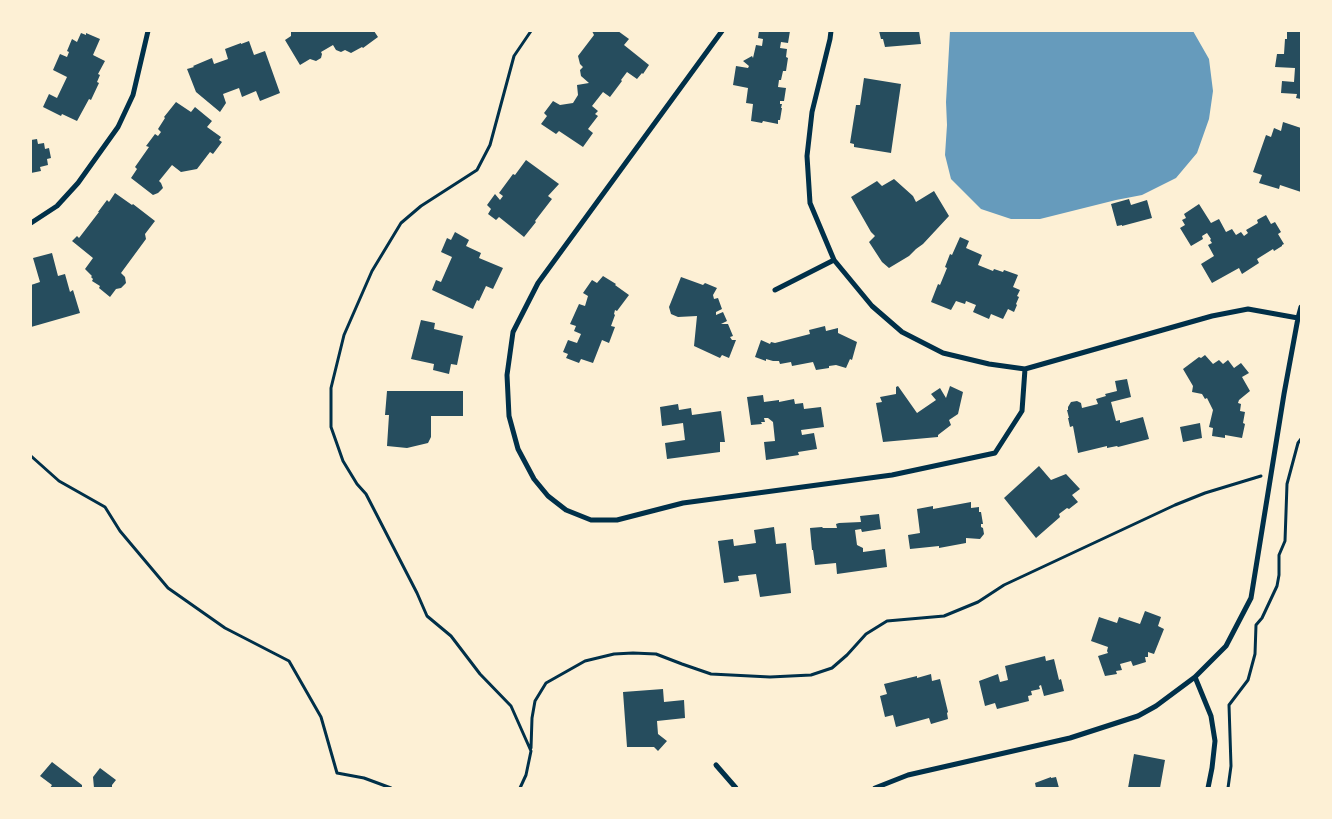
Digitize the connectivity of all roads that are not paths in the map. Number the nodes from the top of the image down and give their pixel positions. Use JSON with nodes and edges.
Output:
{"nodes":[{"id":1,"x":148,"y":31,"type":"edge"},
{"id":2,"x":722,"y":31,"type":"edge"},
{"id":3,"x":831,"y":31,"type":"edge"},
{"id":4,"x":31,"y":223,"type":"edge"},
{"id":5,"x":834,"y":260,"type":"junction"},
{"id":6,"x":775,"y":290,"type":"dead end"},
{"id":7,"x":1301,"y":307,"type":"edge"},
{"id":8,"x":1298,"y":318,"type":"junction"},
{"id":9,"x":1025,"y":368,"type":"junction"},
{"id":10,"x":1194,"y":677,"type":"junction"},
{"id":11,"x":716,"y":765,"type":"dead end"},
{"id":12,"x":736,"y":788,"type":"edge"},
{"id":13,"x":875,"y":788,"type":"edge"},
{"id":14,"x":1208,"y":788,"type":"edge"}],
"edges":[{"from":1,"to":4,"type":"street"},
{"from":2,"to":9,"type":"street"},
{"from":3,"to":5,"type":"street"},
{"from":5,"to":6,"type":"street"},
{"from":5,"to":9,"type":"street"},
{"from":7,"to":8,"type":"street"},
{"from":8,"to":9,"type":"street"},
{"from":8,"to":10,"type":"street"},
{"from":10,"to":13,"type":"street"},
{"from":10,"to":14,"type":"street"},
{"from":11,"to":12,"type":"street"}]}
